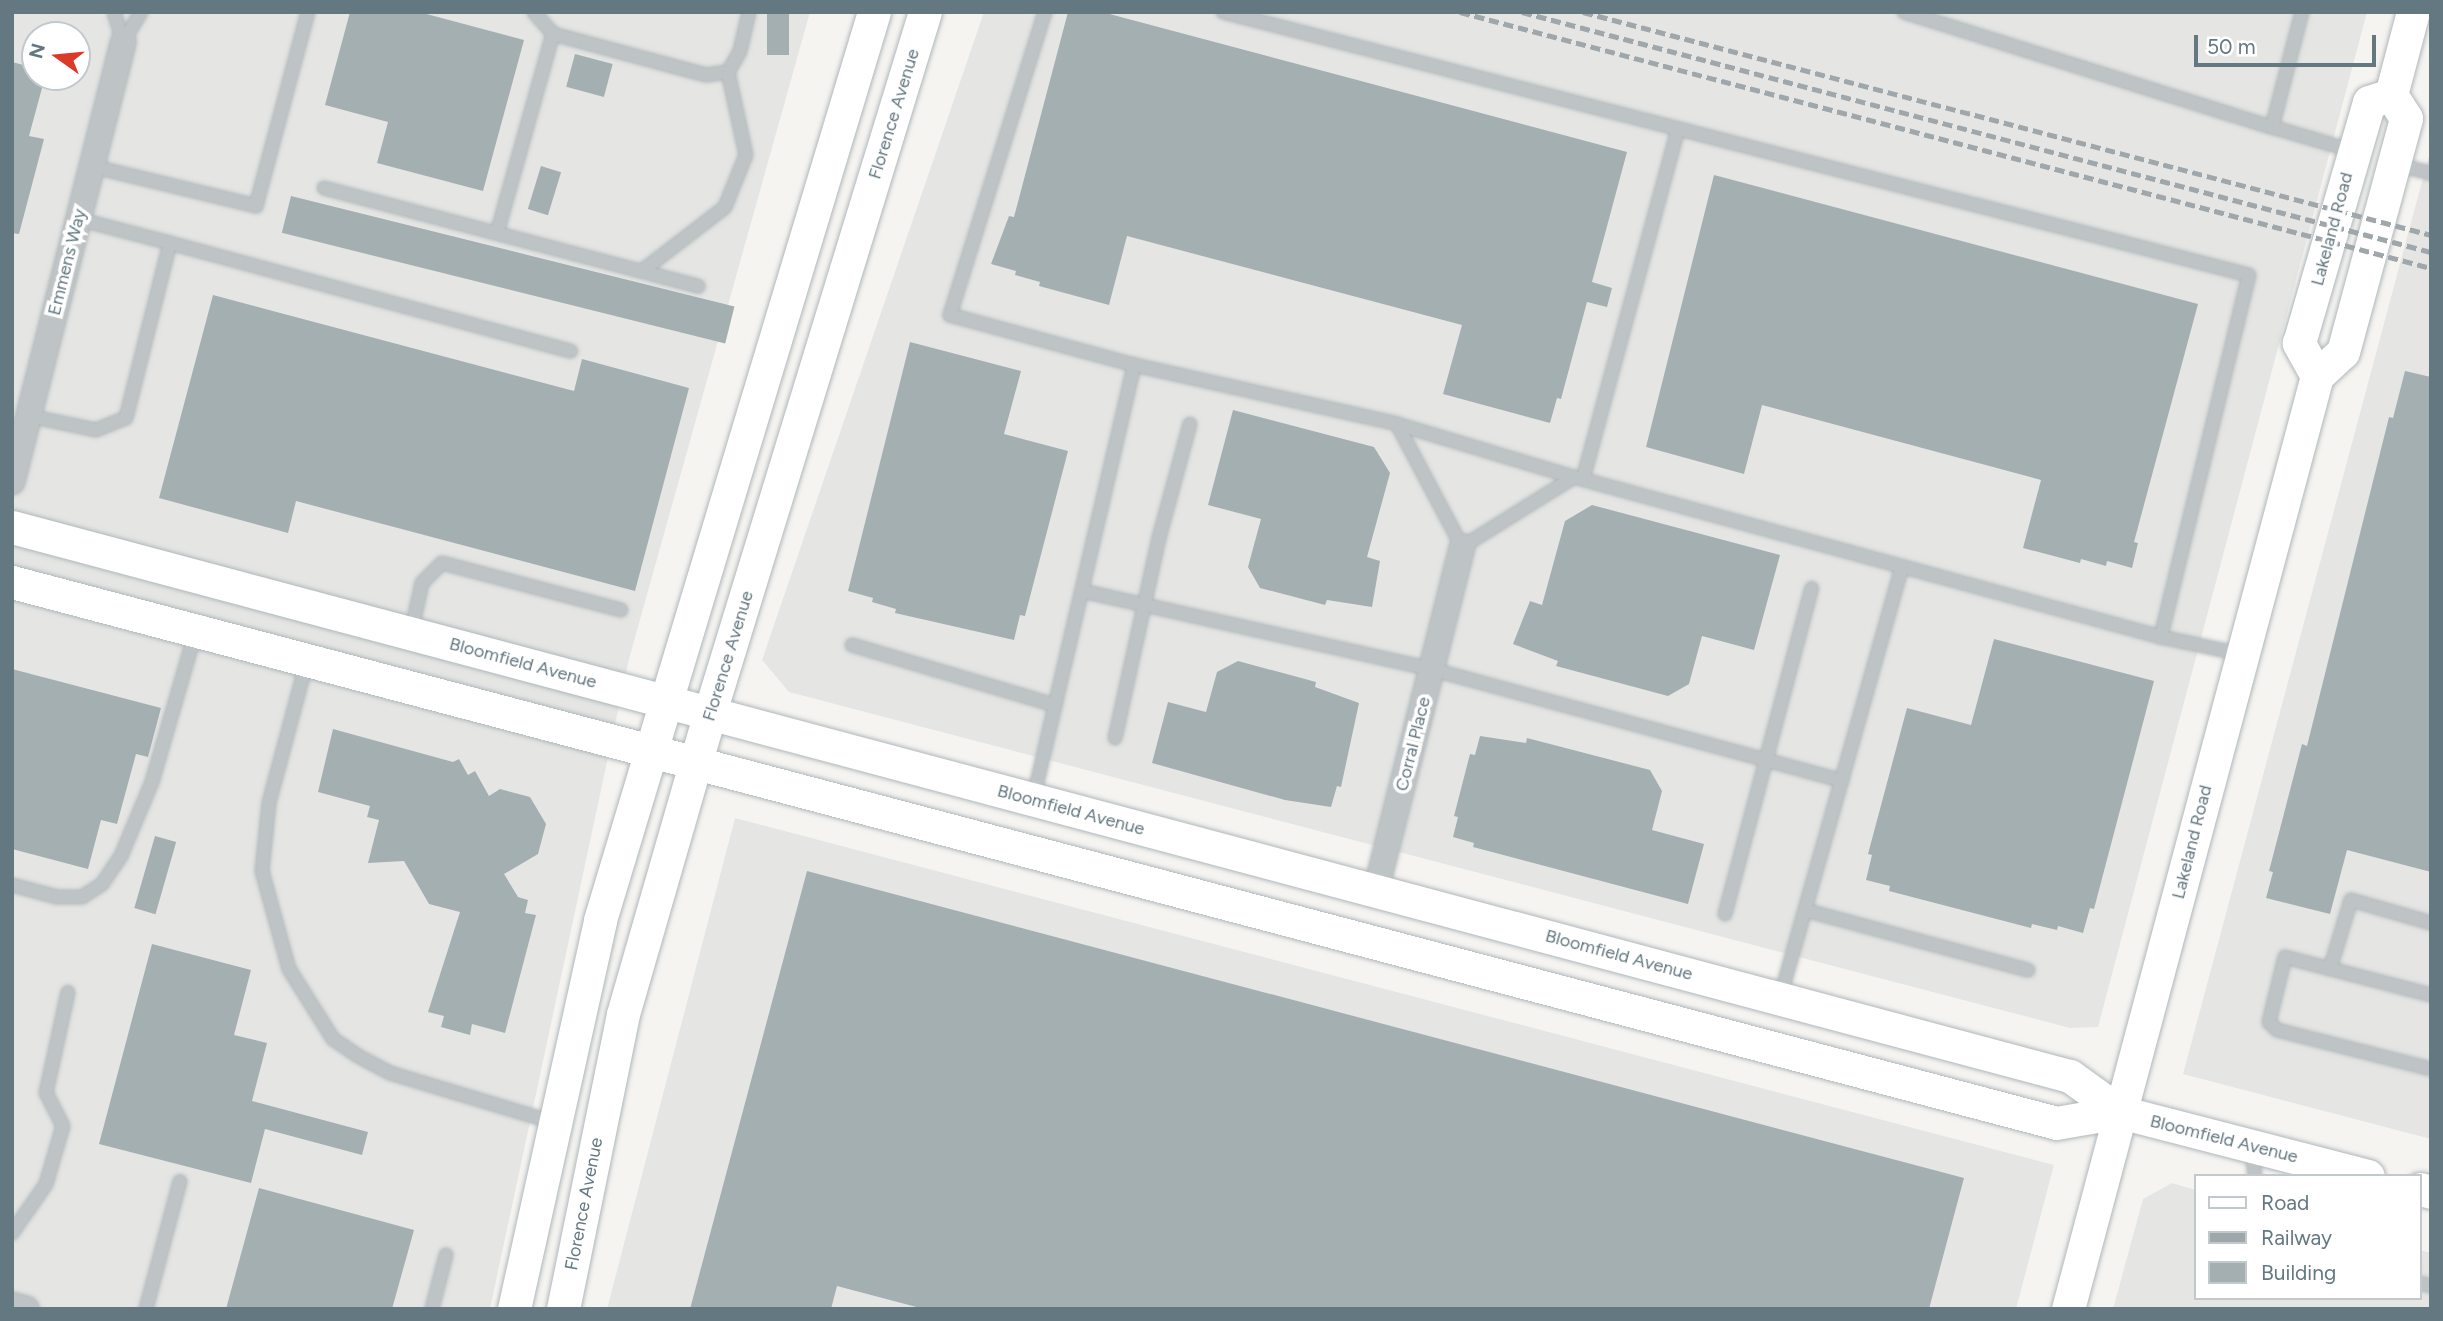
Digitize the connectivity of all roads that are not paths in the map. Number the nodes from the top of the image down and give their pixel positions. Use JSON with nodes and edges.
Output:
{"nodes":[{"id":1,"x":114,"y":12,"type":"edge"},
{"id":2,"x":141,"y":12,"type":"edge"},
{"id":3,"x":308,"y":12,"type":"edge"},
{"id":4,"x":534,"y":12,"type":"edge"},
{"id":5,"x":749,"y":12,"type":"edge"},
{"id":6,"x":874,"y":12,"type":"edge"},
{"id":7,"x":925,"y":12,"type":"edge"},
{"id":8,"x":1045,"y":12,"type":"edge"},
{"id":9,"x":1223,"y":12,"type":"edge"},
{"id":10,"x":1904,"y":12,"type":"edge"},
{"id":11,"x":2302,"y":12,"type":"edge"},
{"id":12,"x":2413,"y":12,"type":"edge"},
{"id":13,"x":553,"y":34,"type":"junction"},
{"id":14,"x":123,"y":42,"type":"junction"},
{"id":15,"x":728,"y":72,"type":"junction"},
{"id":16,"x":2391,"y":95,"type":"junction"},
{"id":17,"x":2272,"y":127,"type":"junction"},
{"id":18,"x":1678,"y":128,"type":"junction"},
{"id":19,"x":2353,"y":151,"type":"junction"},
{"id":20,"x":2393,"y":164,"type":"junction"},
{"id":21,"x":91,"y":166,"type":"junction"},
{"id":22,"x":2431,"y":173,"type":"edge"},
{"id":23,"x":324,"y":188,"type":"dead end"},
{"id":24,"x":78,"y":219,"type":"junction"},
{"id":25,"x":498,"y":233,"type":"junction"},
{"id":26,"x":170,"y":243,"type":"junction"},
{"id":27,"x":642,"y":271,"type":"junction"},
{"id":28,"x":698,"y":286,"type":"dead end"},
{"id":29,"x":571,"y":352,"type":"dead end"},
{"id":30,"x":1135,"y":365,"type":"junction"},
{"id":31,"x":2317,"y":376,"type":"junction"},
{"id":32,"x":29,"y":416,"type":"junction"},
{"id":33,"x":1190,"y":424,"type":"dead end"},
{"id":34,"x":1397,"y":424,"type":"junction"},
{"id":35,"x":1578,"y":478,"type":"junction"},
{"id":36,"x":12,"y":482,"type":"edge"},
{"id":37,"x":12,"y":527,"type":"edge"},
{"id":38,"x":1462,"y":547,"type":"junction"},
{"id":39,"x":1902,"y":568,"type":"junction"},
{"id":40,"x":12,"y":582,"type":"edge"},
{"id":41,"x":1812,"y":588,"type":"dead end"},
{"id":42,"x":1082,"y":591,"type":"junction"},
{"id":43,"x":1147,"y":605,"type":"junction"},
{"id":44,"x":621,"y":610,"type":"dead end"},
{"id":45,"x":196,"y":631,"type":"junction"},
{"id":46,"x":411,"y":634,"type":"junction"},
{"id":47,"x":2161,"y":638,"type":"junction"},
{"id":48,"x":852,"y":645,"type":"dead end"},
{"id":49,"x":2239,"y":654,"type":"junction"},
{"id":50,"x":307,"y":660,"type":"junction"},
{"id":51,"x":1431,"y":669,"type":"junction"},
{"id":52,"x":666,"y":701,"type":"junction"},
{"id":53,"x":1055,"y":705,"type":"junction"},
{"id":54,"x":710,"y":712,"type":"junction"},
{"id":55,"x":1115,"y":738,"type":"dead end"},
{"id":56,"x":650,"y":752,"type":"junction"},
{"id":57,"x":1766,"y":760,"type":"junction"},
{"id":58,"x":697,"y":763,"type":"junction"},
{"id":59,"x":1842,"y":781,"type":"junction"},
{"id":60,"x":1033,"y":800,"type":"junction"},
{"id":61,"x":12,"y":885,"type":"edge"},
{"id":62,"x":1376,"y":890,"type":"junction"},
{"id":63,"x":1805,"y":910,"type":"junction"},
{"id":64,"x":1725,"y":914,"type":"dead end"},
{"id":65,"x":2431,"y":922,"type":"edge"},
{"id":66,"x":1362,"y":940,"type":"junction"},
{"id":67,"x":2330,"y":969,"type":"junction"},
{"id":68,"x":2028,"y":970,"type":"dead end"},
{"id":69,"x":68,"y":992,"type":"dead end"},
{"id":70,"x":2431,"y":995,"type":"edge"},
{"id":71,"x":1780,"y":998,"type":"junction"},
{"id":72,"x":2431,"y":1069,"type":"edge"},
{"id":73,"x":2120,"y":1112,"type":"junction"},
{"id":74,"x":552,"y":1122,"type":"junction"},
{"id":75,"x":593,"y":1160,"type":"junction"},
{"id":76,"x":2253,"y":1161,"type":"edge"},
{"id":77,"x":2353,"y":1174,"type":"edge"},
{"id":78,"x":180,"y":1181,"type":"dead end"},
{"id":79,"x":12,"y":1233,"type":"edge"},
{"id":80,"x":446,"y":1255,"type":"dead end"},
{"id":81,"x":12,"y":1305,"type":"edge"},
{"id":82,"x":26,"y":1309,"type":"edge"},
{"id":83,"x":146,"y":1309,"type":"edge"},
{"id":84,"x":432,"y":1309,"type":"edge"},
{"id":85,"x":514,"y":1309,"type":"edge"},
{"id":86,"x":563,"y":1309,"type":"edge"},
{"id":87,"x":2068,"y":1309,"type":"edge"}],
"edges":[{"from":1,"to":14,"type":"lane"},
{"from":2,"to":14,"type":"lane"},
{"from":3,"to":21,"type":"lane"},
{"from":4,"to":13,"type":"lane"},
{"from":5,"to":15,"type":"lane"},
{"from":6,"to":52,"type":"main road"},
{"from":7,"to":54,"type":"main road","name":"Florence Avenue"},
{"from":8,"to":30,"type":"lane"},
{"from":9,"to":18,"type":"lane"},
{"from":10,"to":17,"type":"lane"},
{"from":11,"to":17,"type":"lane"},
{"from":12,"to":16,"type":"main road"},
{"from":13,"to":15,"type":"lane"},
{"from":13,"to":25,"type":"lane"},
{"from":14,"to":21,"type":"street","name":"Emmens Way"},
{"from":15,"to":27,"type":"lane"},
{"from":16,"to":19,"type":"main road","name":"Lakeland Road"},
{"from":16,"to":20,"type":"main road"},
{"from":17,"to":19,"type":"lane"},
{"from":18,"to":35,"type":"lane"},
{"from":18,"to":47,"type":"lane"},
{"from":19,"to":31,"type":"main road","name":"Lakeland Road"},
{"from":20,"to":22,"type":"lane"},
{"from":20,"to":31,"type":"main road"},
{"from":21,"to":24,"type":"street","name":"Emmens Way"},
{"from":23,"to":25,"type":"lane"},
{"from":24,"to":26,"type":"lane"},
{"from":24,"to":32,"type":"street","name":"Emmens Way"},
{"from":25,"to":27,"type":"lane"},
{"from":26,"to":29,"type":"lane"},
{"from":26,"to":32,"type":"lane"},
{"from":27,"to":28,"type":"lane"},
{"from":30,"to":34,"type":"lane"},
{"from":30,"to":42,"type":"lane"},
{"from":31,"to":49,"type":"main road","name":"Lakeland Road"},
{"from":32,"to":36,"type":"street","name":"Emmens Way"},
{"from":33,"to":43,"type":"lane"},
{"from":34,"to":35,"type":"lane"},
{"from":34,"to":38,"type":"lane"},
{"from":35,"to":38,"type":"lane"},
{"from":35,"to":39,"type":"lane"},
{"from":37,"to":46,"type":"main road","name":"Bloomfield Avenue"},
{"from":38,"to":51,"type":"street","name":"Corral Place"},
{"from":39,"to":47,"type":"lane"},
{"from":39,"to":59,"type":"lane"},
{"from":40,"to":45,"type":"main road","name":"Bloomfield Avenue"},
{"from":41,"to":57,"type":"lane"},
{"from":42,"to":43,"type":"lane"},
{"from":42,"to":53,"type":"lane"},
{"from":43,"to":51,"type":"lane"},
{"from":43,"to":55,"type":"lane"},
{"from":44,"to":46,"type":"lane"},
{"from":45,"to":50,"type":"main road","name":"Bloomfield Avenue"},
{"from":45,"to":61,"type":"lane"},
{"from":46,"to":52,"type":"main road","name":"Bloomfield Avenue"},
{"from":47,"to":49,"type":"lane"},
{"from":48,"to":53,"type":"lane"},
{"from":49,"to":73,"type":"main road","name":"Lakeland Road"},
{"from":50,"to":56,"type":"main road","name":"Bloomfield Avenue"},
{"from":50,"to":74,"type":"lane"},
{"from":51,"to":57,"type":"lane"},
{"from":51,"to":62,"type":"street","name":"Corral Place"},
{"from":52,"to":54,"type":"main road","name":"Bloomfield Avenue"},
{"from":52,"to":56,"type":"main road"},
{"from":53,"to":60,"type":"lane"},
{"from":54,"to":58,"type":"main road","name":"Florence Avenue"},
{"from":54,"to":60,"type":"main road","name":"Bloomfield Avenue"},
{"from":56,"to":58,"type":"main road","name":"Bloomfield Avenue"},
{"from":56,"to":74,"type":"main road"},
{"from":57,"to":59,"type":"lane"},
{"from":57,"to":64,"type":"lane"},
{"from":58,"to":66,"type":"main road","name":"Bloomfield Avenue"},
{"from":58,"to":75,"type":"main road","name":"Florence Avenue"},
{"from":59,"to":63,"type":"lane"},
{"from":60,"to":62,"type":"main road","name":"Bloomfield Avenue"},
{"from":62,"to":66,"type":"main road","name":"Corral Place"},
{"from":62,"to":71,"type":"main road","name":"Bloomfield Avenue"},
{"from":63,"to":68,"type":"lane"},
{"from":63,"to":71,"type":"lane"},
{"from":65,"to":67,"type":"lane"},
{"from":66,"to":73,"type":"main road","name":"Bloomfield Avenue"},
{"from":67,"to":70,"type":"lane"},
{"from":67,"to":72,"type":"lane"},
{"from":69,"to":79,"type":"lane"},
{"from":71,"to":73,"type":"main road","name":"Bloomfield Avenue"},
{"from":73,"to":76,"type":"main road","name":"Bloomfield Avenue"},
{"from":73,"to":87,"type":"main road","name":"Lakeland Road"},
{"from":74,"to":75,"type":"main road"},
{"from":74,"to":85,"type":"main road"},
{"from":75,"to":86,"type":"main road","name":"Florence Avenue"},
{"from":76,"to":77,"type":"main road","name":"Bloomfield Avenue"},
{"from":78,"to":83,"type":"lane"},
{"from":80,"to":84,"type":"lane"},
{"from":81,"to":82,"type":"street"}]}
